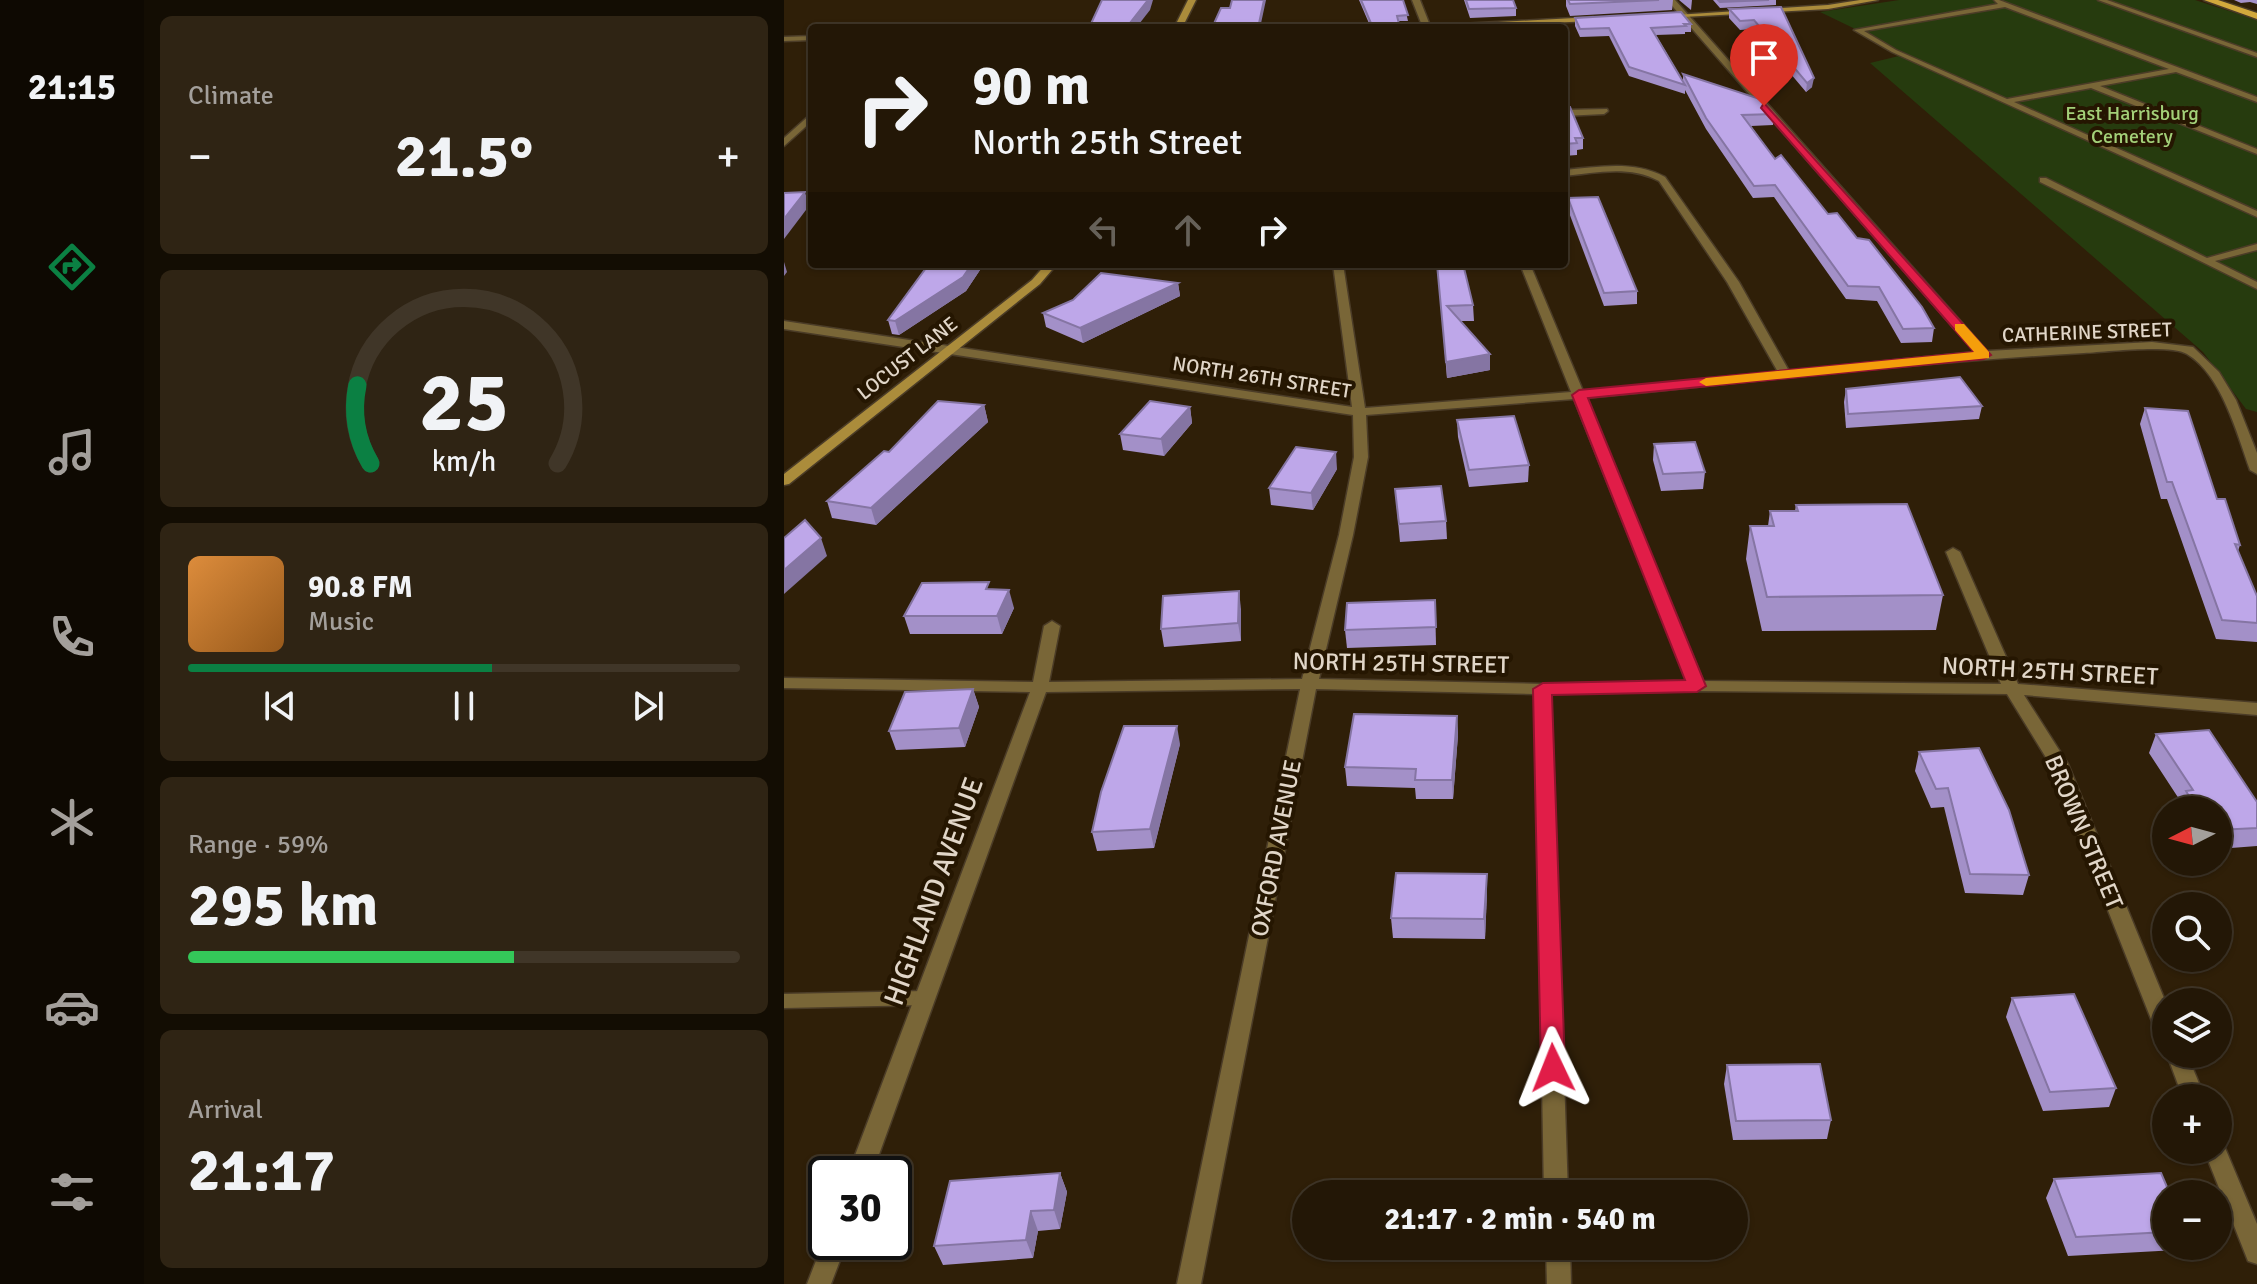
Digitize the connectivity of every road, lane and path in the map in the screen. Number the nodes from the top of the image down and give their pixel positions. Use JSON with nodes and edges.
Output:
{"nodes":[{"id":1,"x":1192,"y":0,"type":"edge"},
{"id":2,"x":1416,"y":0,"type":"edge"},
{"id":3,"x":1671,"y":0,"type":"edge"},
{"id":4,"x":1874,"y":0,"type":"edge"},
{"id":5,"x":1992,"y":0,"type":"edge"},
{"id":6,"x":2101,"y":0,"type":"edge"},
{"id":7,"x":2209,"y":0,"type":"edge"},
{"id":8,"x":2004,"y":5,"type":"junction"},
{"id":9,"x":1684,"y":15,"type":"junction"},
{"id":10,"x":1653,"y":16,"type":"edge"},
{"id":11,"x":2257,"y":16,"type":"edge"},
{"id":12,"x":1606,"y":19,"type":"edge"},
{"id":13,"x":1180,"y":24,"type":"edge"},
{"id":14,"x":1425,"y":24,"type":"edge"},
{"id":15,"x":1506,"y":24,"type":"edge"},
{"id":16,"x":808,"y":38,"type":"edge"},
{"id":17,"x":784,"y":39,"type":"edge"},
{"id":18,"x":2257,"y":55,"type":"edge"},
{"id":19,"x":2175,"y":70,"type":"junction"},
{"id":20,"x":2091,"y":85,"type":"junction"},
{"id":21,"x":2257,"y":100,"type":"edge"},
{"id":22,"x":2009,"y":101,"type":"junction"},
{"id":23,"x":1604,"y":111,"type":"dead end"},
{"id":24,"x":1568,"y":113,"type":"edge"},
{"id":25,"x":808,"y":119,"type":"edge"},
{"id":26,"x":788,"y":134,"type":"edge"},
{"id":27,"x":784,"y":143,"type":"edge"},
{"id":28,"x":2257,"y":152,"type":"edge"},
{"id":29,"x":1568,"y":173,"type":"edge"},
{"id":30,"x":2043,"y":180,"type":"dead end"},
{"id":31,"x":2257,"y":214,"type":"edge"},
{"id":32,"x":2257,"y":247,"type":"edge"},
{"id":33,"x":2205,"y":261,"type":"junction"},
{"id":34,"x":1048,"y":268,"type":"edge"},
{"id":35,"x":1339,"y":268,"type":"edge"},
{"id":36,"x":1527,"y":268,"type":"edge"},
{"id":37,"x":2257,"y":286,"type":"edge"},
{"id":38,"x":784,"y":325,"type":"edge"},
{"id":39,"x":947,"y":350,"type":"junction"},
{"id":40,"x":1984,"y":355,"type":"junction"},
{"id":41,"x":1785,"y":374,"type":"junction"},
{"id":42,"x":1579,"y":395,"type":"junction"},
{"id":43,"x":1359,"y":412,"type":"junction"},
{"id":44,"x":2257,"y":470,"type":"edge"},
{"id":45,"x":784,"y":481,"type":"edge"},
{"id":46,"x":1953,"y":552,"type":"dead end"},
{"id":47,"x":1052,"y":626,"type":"dead end"},
{"id":48,"x":784,"y":683,"type":"edge"},
{"id":49,"x":1309,"y":684,"type":"junction"},
{"id":50,"x":1697,"y":686,"type":"junction"},
{"id":51,"x":1040,"y":687,"type":"junction"},
{"id":52,"x":1543,"y":689,"type":"junction"},
{"id":53,"x":2012,"y":689,"type":"junction"},
{"id":54,"x":2257,"y":709,"type":"edge"},
{"id":55,"x":2152,"y":994,"type":"edge"},
{"id":56,"x":925,"y":998,"type":"junction"},
{"id":57,"x":784,"y":1001,"type":"edge"},
{"id":58,"x":867,"y":1156,"type":"edge"},
{"id":59,"x":2221,"y":1164,"type":"edge"},
{"id":60,"x":1556,"y":1180,"type":"edge"},
{"id":61,"x":2257,"y":1253,"type":"edge"},
{"id":62,"x":828,"y":1260,"type":"edge"},
{"id":63,"x":1558,"y":1260,"type":"edge"},
{"id":64,"x":819,"y":1284,"type":"edge"},
{"id":65,"x":1189,"y":1284,"type":"edge"},
{"id":66,"x":1559,"y":1284,"type":"edge"}],
"edges":[{"from":1,"to":13,"type":"street"},
{"from":2,"to":14,"type":"street"},
{"from":3,"to":9,"type":"street","name":"CATHERINE STREET"},
{"from":4,"to":9,"type":"street"},
{"from":5,"to":8,"type":"lane"},
{"from":6,"to":18,"type":"lane"},
{"from":7,"to":11,"type":"main road"},
{"from":8,"to":19,"type":"lane"},
{"from":8,"to":22,"type":"lane"},
{"from":9,"to":10,"type":"street"},
{"from":9,"to":40,"type":"street","name":"CATHERINE STREET"},
{"from":12,"to":15,"type":"street"},
{"from":16,"to":17,"type":"street"},
{"from":19,"to":20,"type":"lane"},
{"from":19,"to":21,"type":"lane"},
{"from":20,"to":22,"type":"lane"},
{"from":20,"to":28,"type":"lane"},
{"from":22,"to":31,"type":"lane"},
{"from":23,"to":24,"type":"street"},
{"from":25,"to":26,"type":"street"},
{"from":26,"to":27,"type":"street"},
{"from":29,"to":41,"type":"street"},
{"from":30,"to":33,"type":"lane"},
{"from":32,"to":33,"type":"lane"},
{"from":33,"to":37,"type":"lane"},
{"from":34,"to":39,"type":"street","name":"LOCUST LANE"},
{"from":35,"to":43,"type":"street","name":"OXFORD AVENUE"},
{"from":36,"to":42,"type":"street"},
{"from":38,"to":39,"type":"street","name":"NORTH 26TH STREET"},
{"from":39,"to":43,"type":"street","name":"NORTH 26TH STREET"},
{"from":39,"to":45,"type":"street","name":"LOCUST LANE"},
{"from":40,"to":41,"type":"street","name":"NORTH 26TH STREET"},
{"from":40,"to":44,"type":"street","name":"CATHERINE STREET"},
{"from":41,"to":42,"type":"street","name":"NORTH 26TH STREET"},
{"from":42,"to":43,"type":"street","name":"NORTH 26TH STREET"},
{"from":42,"to":50,"type":"street"},
{"from":43,"to":49,"type":"street","name":"OXFORD AVENUE"},
{"from":46,"to":53,"type":"street","name":"BROWN STREET"},
{"from":47,"to":51,"type":"street","name":"HIGHLAND AVENUE"},
{"from":48,"to":51,"type":"street","name":"NORTH 25TH STREET"},
{"from":49,"to":51,"type":"street","name":"NORTH 25TH STREET"},
{"from":49,"to":52,"type":"street","name":"NORTH 25TH STREET"},
{"from":49,"to":65,"type":"street","name":"OXFORD AVENUE"},
{"from":50,"to":52,"type":"street","name":"NORTH 25TH STREET"},
{"from":50,"to":53,"type":"street","name":"NORTH 25TH STREET"},
{"from":51,"to":56,"type":"street","name":"HIGHLAND AVENUE"},
{"from":52,"to":60,"type":"street"},
{"from":53,"to":54,"type":"street","name":"NORTH 25TH STREET"},
{"from":53,"to":55,"type":"street","name":"BROWN STREET"},
{"from":56,"to":57,"type":"lane"},
{"from":56,"to":58,"type":"street","name":"HIGHLAND AVENUE"},
{"from":59,"to":61,"type":"street"},
{"from":62,"to":64,"type":"street"},
{"from":63,"to":66,"type":"street"}]}
